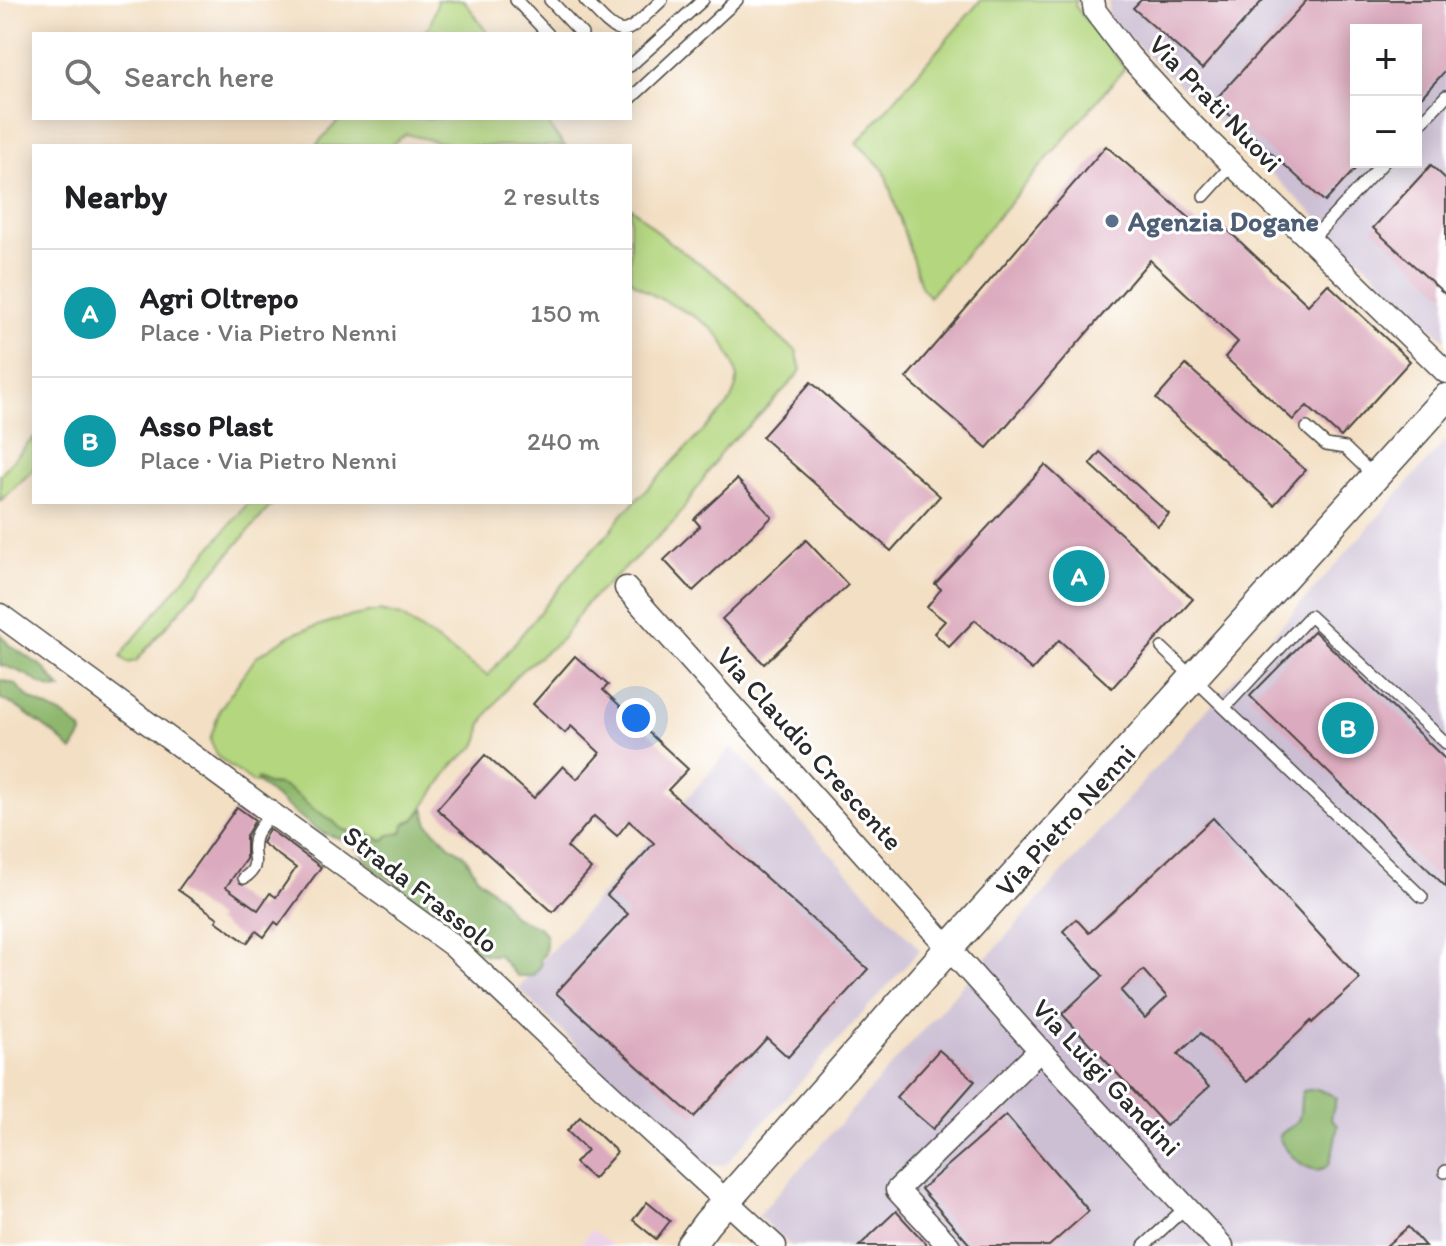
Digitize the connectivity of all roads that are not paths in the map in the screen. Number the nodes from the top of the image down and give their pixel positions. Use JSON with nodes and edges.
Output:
{"nodes":[{"id":1,"x":516,"y":0,"type":"edge"},
{"id":2,"x":550,"y":0,"type":"edge"},
{"id":3,"x":585,"y":0,"type":"edge"},
{"id":4,"x":662,"y":0,"type":"edge"},
{"id":5,"x":703,"y":0,"type":"edge"},
{"id":6,"x":737,"y":0,"type":"edge"},
{"id":7,"x":1093,"y":0,"type":"edge"},
{"id":8,"x":546,"y":32,"type":"edge"},
{"id":9,"x":580,"y":32,"type":"edge"},
{"id":10,"x":632,"y":64,"type":"edge"},
{"id":11,"x":1446,"y":96,"type":"edge"},
{"id":12,"x":632,"y":97,"type":"edge"},
{"id":13,"x":1422,"y":122,"type":"edge"},
{"id":14,"x":1232,"y":165,"type":"junction"},
{"id":15,"x":1378,"y":168,"type":"edge"},
{"id":16,"x":1204,"y":196,"type":"dead end"},
{"id":17,"x":1310,"y":241,"type":"junction"},
{"id":18,"x":1446,"y":372,"type":"edge"},
{"id":19,"x":1446,"y":398,"type":"edge"},
{"id":20,"x":1307,"y":428,"type":"dead end"},
{"id":21,"x":1375,"y":476,"type":"junction"},
{"id":22,"x":626,"y":588,"type":"dead end"},
{"id":23,"x":0,"y":615,"type":"edge"},
{"id":24,"x":1162,"y":648,"type":"dead end"},
{"id":25,"x":1194,"y":677,"type":"junction"},
{"id":26,"x":1225,"y":707,"type":"junction"},
{"id":27,"x":1446,"y":743,"type":"edge"},
{"id":28,"x":271,"y":813,"type":"junction"},
{"id":29,"x":244,"y":878,"type":"dead end"},
{"id":30,"x":1422,"y":897,"type":"dead end"},
{"id":31,"x":949,"y":948,"type":"junction"},
{"id":32,"x":1040,"y":1050,"type":"junction"},
{"id":33,"x":726,"y":1201,"type":"junction"},
{"id":34,"x":1186,"y":1207,"type":"junction"},
{"id":35,"x":690,"y":1246,"type":"edge"},
{"id":36,"x":775,"y":1246,"type":"edge"},
{"id":37,"x":949,"y":1246,"type":"edge"},
{"id":38,"x":1144,"y":1246,"type":"edge"},
{"id":39,"x":1222,"y":1246,"type":"edge"}],
"edges":[{"from":1,"to":8,"type":"lane"},
{"from":2,"to":9,"type":"lane"},
{"from":3,"to":4,"type":"lane"},
{"from":5,"to":10,"type":"lane"},
{"from":6,"to":12,"type":"lane"},
{"from":7,"to":14,"type":"street","name":"Via Prati Nuovi"},
{"from":11,"to":13,"type":"lane"},
{"from":14,"to":16,"type":"lane"},
{"from":14,"to":17,"type":"street","name":"Via Prati Nuovi"},
{"from":15,"to":17,"type":"lane"},
{"from":17,"to":18,"type":"street","name":"Via Prati Nuovi"},
{"from":19,"to":21,"type":"street","name":"Via Pietro Nenni"},
{"from":20,"to":21,"type":"lane"},
{"from":21,"to":25,"type":"street","name":"Via Pietro Nenni"},
{"from":22,"to":31,"type":"street","name":"Via Claudio Crescente"},
{"from":23,"to":28,"type":"street","name":"Strada Frassolo"},
{"from":24,"to":25,"type":"lane"},
{"from":25,"to":26,"type":"lane"},
{"from":25,"to":31,"type":"street","name":"Via Pietro Nenni"},
{"from":26,"to":27,"type":"lane"},
{"from":26,"to":30,"type":"lane"},
{"from":28,"to":29,"type":"lane"},
{"from":28,"to":33,"type":"street","name":"Strada Frassolo"},
{"from":31,"to":32,"type":"street","name":"Via Luigi Gandini"},
{"from":31,"to":33,"type":"street","name":"Via Pietro Nenni"},
{"from":32,"to":34,"type":"street","name":"Via Luigi Gandini"},
{"from":32,"to":37,"type":"street"},
{"from":33,"to":35,"type":"street","name":"Via Pietro Nenni"},
{"from":33,"to":36,"type":"street","name":"Strada Frassolo"},
{"from":34,"to":38,"type":"lane"},
{"from":34,"to":39,"type":"street","name":"Via Luigi Gandini"}]}
